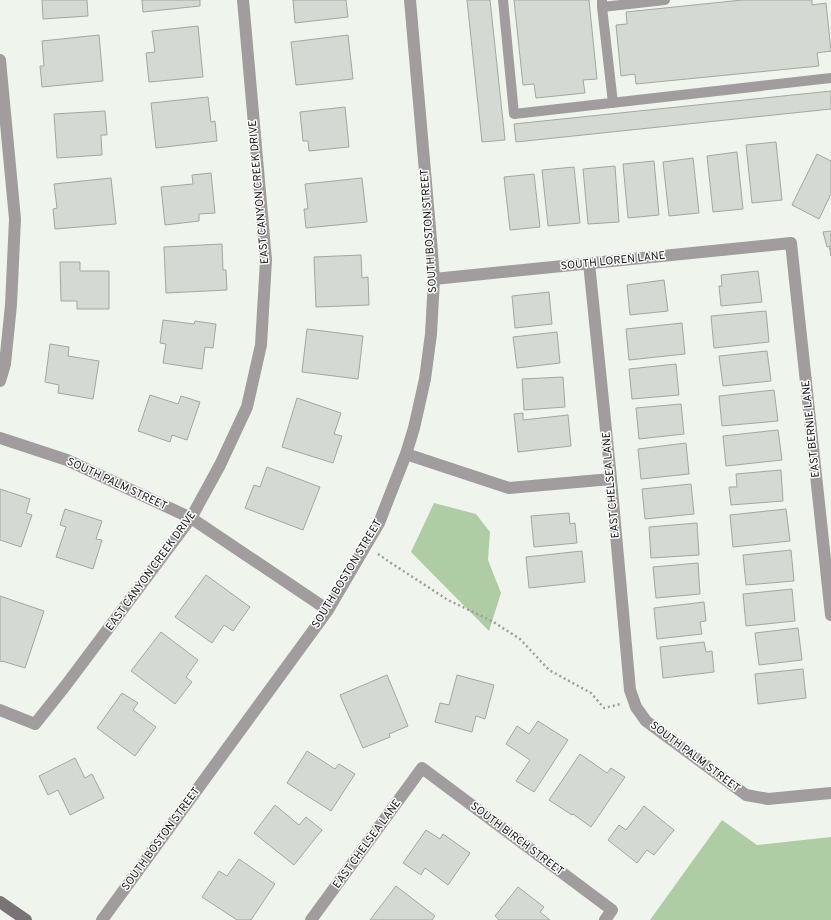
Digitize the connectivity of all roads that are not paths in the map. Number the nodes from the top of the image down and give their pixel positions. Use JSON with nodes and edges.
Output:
{"nodes":[{"id":1,"x":243,"y":0,"type":"edge"},
{"id":2,"x":410,"y":0,"type":"edge"},
{"id":3,"x":503,"y":0,"type":"edge"},
{"id":4,"x":665,"y":0,"type":"edge"},
{"id":5,"x":602,"y":4,"type":"edge"},
{"id":6,"x":0,"y":60,"type":"edge"},
{"id":7,"x":831,"y":78,"type":"edge"},
{"id":8,"x":613,"y":103,"type":"junction"},
{"id":9,"x":791,"y":243,"type":"joint"},
{"id":10,"x":589,"y":263,"type":"junction"},
{"id":11,"x":434,"y":279,"type":"junction"},
{"id":12,"x":0,"y":381,"type":"edge"},
{"id":13,"x":0,"y":438,"type":"edge"},
{"id":14,"x":406,"y":454,"type":"junction"},
{"id":15,"x":611,"y":479,"type":"junction"},
{"id":16,"x":192,"y":518,"type":"junction"},
{"id":17,"x":328,"y":610,"type":"junction"},
{"id":18,"x":831,"y":615,"type":"edge"},
{"id":19,"x":635,"y":704,"type":"joint"},
{"id":20,"x":0,"y":710,"type":"edge"},
{"id":21,"x":422,"y":768,"type":"joint"},
{"id":22,"x":831,"y":793,"type":"edge"},
{"id":23,"x":0,"y":902,"type":"edge"},
{"id":24,"x":609,"y":915,"type":"edge"},
{"id":25,"x":26,"y":920,"type":"edge"},
{"id":26,"x":102,"y":920,"type":"edge"},
{"id":27,"x":311,"y":920,"type":"edge"}],
"edges":[{"from":1,"to":16,"type":"street","name":"EAST CANYON CREEK DRIVE"},
{"from":2,"to":11,"type":"street","name":"SOUTH BOSTON STREET"},
{"from":3,"to":8,"type":"lane"},
{"from":4,"to":5,"type":"lane"},
{"from":5,"to":8,"type":"lane"},
{"from":6,"to":12,"type":"street"},
{"from":7,"to":8,"type":"lane"},
{"from":9,"to":10,"type":"street","name":"SOUTH LOREN LANE"},
{"from":9,"to":18,"type":"street","name":"EAST BERNIE LANE"},
{"from":10,"to":11,"type":"street","name":"SOUTH LOREN LANE"},
{"from":10,"to":15,"type":"street","name":"EAST CHELSEA LANE"},
{"from":11,"to":14,"type":"street","name":"SOUTH BOSTON STREET"},
{"from":13,"to":16,"type":"street","name":"SOUTH PALM STREET"},
{"from":14,"to":15,"type":"street"},
{"from":14,"to":17,"type":"street","name":"SOUTH BOSTON STREET"},
{"from":15,"to":19,"type":"street","name":"EAST CHELSEA LANE"},
{"from":16,"to":17,"type":"street","name":"SOUTH PALM STREET"},
{"from":16,"to":20,"type":"street","name":"EAST CANYON CREEK DRIVE"},
{"from":17,"to":26,"type":"street","name":"SOUTH BOSTON STREET"},
{"from":19,"to":22,"type":"street","name":"SOUTH PALM STREET"},
{"from":21,"to":24,"type":"street","name":"SOUTH BIRCH STREET"},
{"from":21,"to":27,"type":"street","name":"EAST CHELSEA LANE"},
{"from":23,"to":25,"type":"street"}]}
